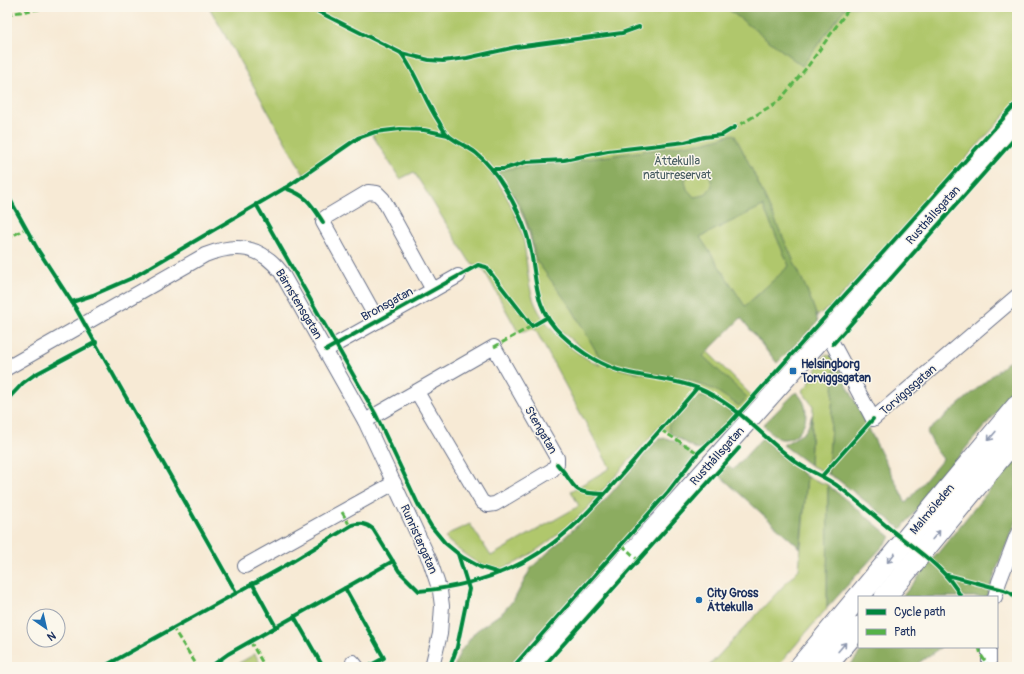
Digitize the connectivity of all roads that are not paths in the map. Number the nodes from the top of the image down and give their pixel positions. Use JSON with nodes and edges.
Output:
{"nodes":[{"id":1,"x":1017,"y":120,"type":"edge"},
{"id":2,"x":458,"y":276,"type":"dead end"},
{"id":3,"x":433,"y":290,"type":"junction"},
{"id":4,"x":1017,"y":296,"type":"edge"},
{"id":5,"x":378,"y":321,"type":"junction"},
{"id":6,"x":827,"y":333,"type":"junction"},
{"id":7,"x":326,"y":350,"type":"junction"},
{"id":8,"x":7,"y":368,"type":"edge"},
{"id":9,"x":417,"y":392,"type":"junction"},
{"id":10,"x":1017,"y":406,"type":"edge"},
{"id":11,"x":365,"y":421,"type":"junction"},
{"id":12,"x":1017,"y":437,"type":"edge"},
{"id":13,"x":394,"y":483,"type":"junction"},
{"id":14,"x":1017,"y":535,"type":"edge"},
{"id":15,"x":245,"y":566,"type":"dead end"},
{"id":16,"x":859,"y":596,"type":"edge"},
{"id":17,"x":885,"y":596,"type":"edge"},
{"id":18,"x":995,"y":596,"type":"edge"},
{"id":19,"x":858,"y":597,"type":"edge"},
{"id":20,"x":858,"y":628,"type":"edge"},
{"id":21,"x":989,"y":648,"type":"edge"},
{"id":22,"x":432,"y":667,"type":"edge"},
{"id":23,"x":529,"y":667,"type":"edge"},
{"id":24,"x":800,"y":667,"type":"edge"},
{"id":25,"x":825,"y":667,"type":"edge"},
{"id":26,"x":989,"y":667,"type":"edge"}],
"edges":[{"from":1,"to":6,"type":"main road","name":"Rusthållsgatan"},
{"from":2,"to":3,"type":"street","name":"Bronsgatan"},
{"from":3,"to":5,"type":"street","name":"Bronsgatan"},
{"from":3,"to":5,"type":"street","name":"Bronsgatan"},
{"from":4,"to":6,"type":"street","name":"Torviggsgatan"},
{"from":5,"to":7,"type":"street","name":"Bronsgatan"},
{"from":6,"to":23,"type":"main road","name":"Rusthållsgatan"},
{"from":7,"to":8,"type":"street","name":"Bärnstensgatan"},
{"from":7,"to":11,"type":"street","name":"Bärnstensgatan"},
{"from":9,"to":9,"type":"street","name":"Stengatan"},
{"from":9,"to":11,"type":"street","name":"Stengatan"},
{"from":10,"to":16,"type":"highway","name":"Malmöleden","one_way":true},
{"from":11,"to":13,"type":"street","name":"Bärnstensgatan"},
{"from":17,"to":12,"type":"highway","name":"Malmöleden","one_way":true},
{"from":13,"to":15,"type":"street"},
{"from":13,"to":22,"type":"street","name":"Runristargatan"},
{"from":14,"to":18,"type":"street"},
{"from":19,"to":24,"type":"highway","name":"Malmöleden","one_way":true},
{"from":25,"to":20,"type":"highway","one_way":true},
{"from":21,"to":26,"type":"street"}]}
